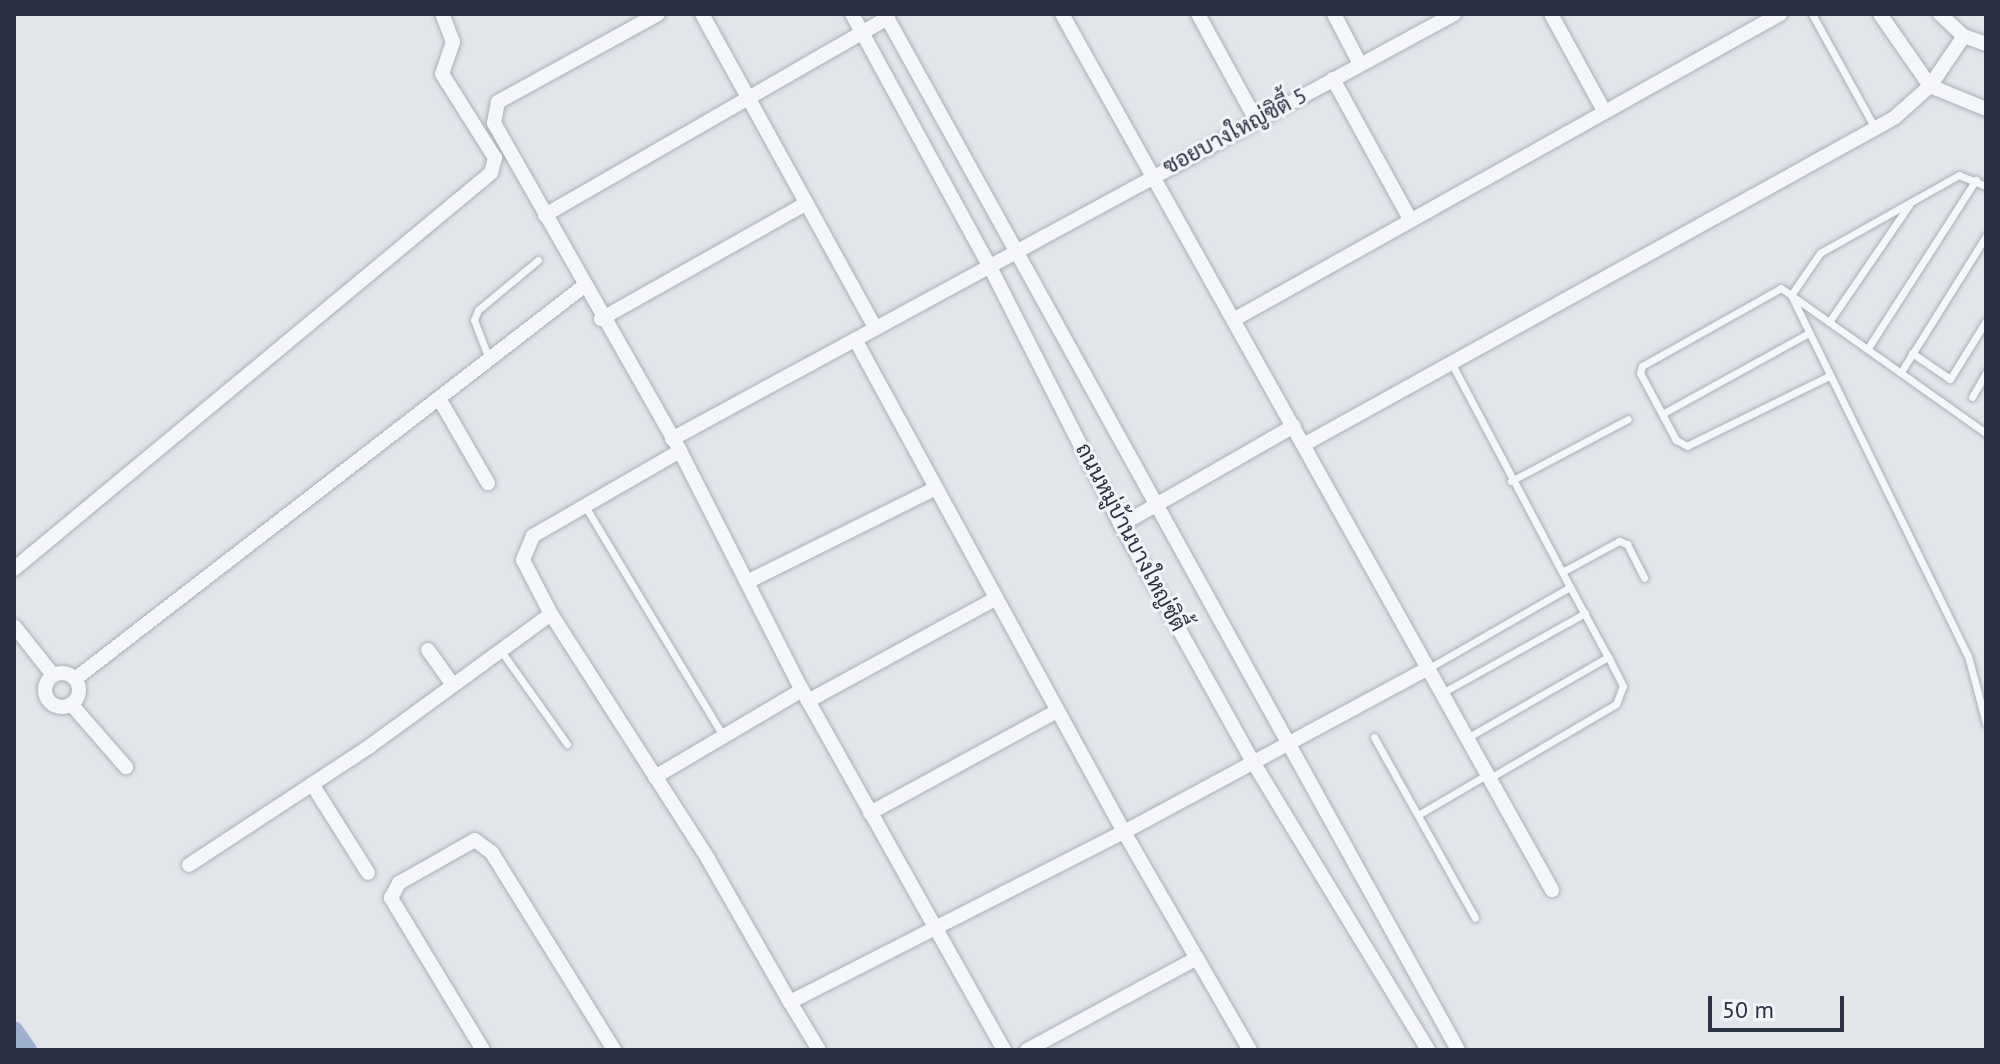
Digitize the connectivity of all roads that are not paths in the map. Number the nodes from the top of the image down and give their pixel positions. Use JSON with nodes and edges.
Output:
{"nodes":[{"id":1,"x":442,"y":14,"type":"edge"},
{"id":2,"x":658,"y":14,"type":"edge"},
{"id":3,"x":702,"y":14,"type":"edge"},
{"id":4,"x":852,"y":14,"type":"edge"},
{"id":5,"x":1062,"y":14,"type":"edge"},
{"id":6,"x":1198,"y":14,"type":"edge"},
{"id":7,"x":1334,"y":14,"type":"edge"},
{"id":8,"x":1454,"y":14,"type":"edge"},
{"id":9,"x":1551,"y":14,"type":"edge"},
{"id":10,"x":1780,"y":14,"type":"edge"},
{"id":11,"x":1812,"y":14,"type":"edge"},
{"id":12,"x":1880,"y":14,"type":"edge"},
{"id":13,"x":1940,"y":14,"type":"edge"},
{"id":14,"x":886,"y":16,"type":"edge"},
{"id":15,"x":862,"y":31,"type":"junction"},
{"id":16,"x":1964,"y":36,"type":"junction"},
{"id":17,"x":1986,"y":44,"type":"edge"},
{"id":18,"x":1360,"y":64,"type":"junction"},
{"id":19,"x":1333,"y":79,"type":"junction"},
{"id":20,"x":1930,"y":86,"type":"junction"},
{"id":21,"x":747,"y":98,"type":"junction"},
{"id":22,"x":1986,"y":109,"type":"edge"},
{"id":23,"x":1604,"y":111,"type":"junction"},
{"id":24,"x":1256,"y":120,"type":"junction"},
{"id":25,"x":1876,"y":128,"type":"junction"},
{"id":26,"x":1155,"y":174,"type":"junction"},
{"id":27,"x":1976,"y":180,"type":"junction"},
{"id":28,"x":1986,"y":186,"type":"edge"},
{"id":29,"x":1911,"y":201,"type":"junction"},
{"id":30,"x":807,"y":203,"type":"junction"},
{"id":31,"x":545,"y":215,"type":"junction"},
{"id":32,"x":1410,"y":219,"type":"junction"},
{"id":33,"x":1986,"y":236,"type":"edge"},
{"id":34,"x":1017,"y":248,"type":"junction"},
{"id":35,"x":538,"y":260,"type":"dead end"},
{"id":36,"x":988,"y":263,"type":"junction"},
{"id":37,"x":584,"y":286,"type":"junction"},
{"id":38,"x":1791,"y":295,"type":"junction"},
{"id":39,"x":601,"y":319,"type":"junction"},
{"id":40,"x":1235,"y":319,"type":"junction"},
{"id":41,"x":1986,"y":321,"type":"edge"},
{"id":42,"x":1829,"y":322,"type":"junction"},
{"id":43,"x":875,"y":327,"type":"junction"},
{"id":44,"x":1807,"y":334,"type":"junction"},
{"id":45,"x":856,"y":341,"type":"junction"},
{"id":46,"x":1868,"y":348,"type":"junction"},
{"id":47,"x":1912,"y":353,"type":"junction"},
{"id":48,"x":489,"y":359,"type":"junction"},
{"id":49,"x":1453,"y":366,"type":"junction"},
{"id":50,"x":1901,"y":372,"type":"junction"},
{"id":51,"x":1986,"y":373,"type":"edge"},
{"id":52,"x":1829,"y":376,"type":"junction"},
{"id":53,"x":1972,"y":397,"type":"dead end"},
{"id":54,"x":440,"y":400,"type":"junction"},
{"id":55,"x":1662,"y":414,"type":"junction"},
{"id":56,"x":1628,"y":419,"type":"dead end"},
{"id":57,"x":1294,"y":426,"type":"junction"},
{"id":58,"x":1986,"y":433,"type":"edge"},
{"id":59,"x":1305,"y":444,"type":"junction"},
{"id":60,"x":676,"y":445,"type":"junction"},
{"id":61,"x":1511,"y":481,"type":"junction"},
{"id":62,"x":488,"y":483,"type":"dead end"},
{"id":63,"x":934,"y":489,"type":"junction"},
{"id":64,"x":1154,"y":505,"type":"junction"},
{"id":65,"x":585,"y":506,"type":"junction"},
{"id":66,"x":1121,"y":525,"type":"junction"},
{"id":67,"x":14,"y":569,"type":"edge"},
{"id":68,"x":1562,"y":572,"type":"junction"},
{"id":69,"x":1644,"y":578,"type":"dead end"},
{"id":70,"x":749,"y":581,"type":"junction"},
{"id":71,"x":1570,"y":587,"type":"junction"},
{"id":72,"x":995,"y":599,"type":"junction"},
{"id":73,"x":1585,"y":613,"type":"junction"},
{"id":74,"x":551,"y":614,"type":"junction"},
{"id":75,"x":15,"y":627,"type":"edge"},
{"id":76,"x":428,"y":650,"type":"dead end"},
{"id":77,"x":501,"y":651,"type":"junction"},
{"id":78,"x":1608,"y":657,"type":"junction"},
{"id":79,"x":1428,"y":668,"type":"junction"},
{"id":80,"x":53,"y":675,"type":"junction"},
{"id":81,"x":75,"y":679,"type":"junction"},
{"id":82,"x":453,"y":685,"type":"junction"},
{"id":83,"x":1442,"y":693,"type":"junction"},
{"id":84,"x":805,"y":696,"type":"junction"},
{"id":85,"x":71,"y":704,"type":"junction"},
{"id":86,"x":1057,"y":711,"type":"junction"},
{"id":87,"x":1986,"y":723,"type":"edge"},
{"id":88,"x":723,"y":736,"type":"junction"},
{"id":89,"x":1374,"y":737,"type":"dead end"},
{"id":90,"x":1467,"y":738,"type":"junction"},
{"id":91,"x":567,"y":744,"type":"dead end"},
{"id":92,"x":1285,"y":744,"type":"junction"},
{"id":93,"x":1253,"y":762,"type":"junction"},
{"id":94,"x":126,"y":767,"type":"dead end"},
{"id":95,"x":1489,"y":776,"type":"junction"},
{"id":96,"x":655,"y":777,"type":"junction"},
{"id":97,"x":312,"y":784,"type":"junction"},
{"id":98,"x":870,"y":813,"type":"junction"},
{"id":99,"x":1418,"y":815,"type":"junction"},
{"id":100,"x":1124,"y":832,"type":"junction"},
{"id":101,"x":189,"y":865,"type":"dead end"},
{"id":102,"x":368,"y":873,"type":"dead end"},
{"id":103,"x":1552,"y":890,"type":"dead end"},
{"id":104,"x":1475,"y":918,"type":"dead end"},
{"id":105,"x":934,"y":926,"type":"junction"},
{"id":106,"x":1197,"y":958,"type":"junction"},
{"id":107,"x":790,"y":1002,"type":"junction"},
{"id":108,"x":483,"y":1050,"type":"edge"},
{"id":109,"x":614,"y":1050,"type":"edge"},
{"id":110,"x":819,"y":1050,"type":"edge"},
{"id":111,"x":1004,"y":1050,"type":"edge"},
{"id":112,"x":1027,"y":1050,"type":"edge"},
{"id":113,"x":1250,"y":1050,"type":"edge"},
{"id":114,"x":1428,"y":1050,"type":"edge"},
{"id":115,"x":1458,"y":1050,"type":"edge"}],
"edges":[{"from":1,"to":67,"type":"street"},
{"from":2,"to":31,"type":"street"},
{"from":3,"to":21,"type":"street"},
{"from":4,"to":15,"type":"street","name":"ถนนหมู่บ้านบางใหญ่ซิตี้"},
{"from":5,"to":26,"type":"street"},
{"from":6,"to":24,"type":"street"},
{"from":7,"to":18,"type":"street"},
{"from":8,"to":18,"type":"street","name":"ซอยบางใหญ่ซิตี้ 5"},
{"from":9,"to":23,"type":"street"},
{"from":10,"to":23,"type":"street"},
{"from":11,"to":25,"type":"lane"},
{"from":12,"to":20,"type":"street"},
{"from":13,"to":16,"type":"street"},
{"from":14,"to":15,"type":"street"},
{"from":14,"to":34,"type":"street","name":"ถนนหมู่บ้านบางใหญ่ซิตี้"},
{"from":15,"to":21,"type":"street"},
{"from":15,"to":36,"type":"street","name":"ถนนหมู่บ้านบางใหญ่ซิตี้"},
{"from":16,"to":17,"type":"street"},
{"from":16,"to":20,"type":"street"},
{"from":18,"to":19,"type":"street","name":"ซอยบางใหญ่ซิตี้ 5"},
{"from":19,"to":24,"type":"street","name":"ซอยบางใหญ่ซิตี้ 5"},
{"from":19,"to":32,"type":"street"},
{"from":20,"to":22,"type":"street"},
{"from":20,"to":25,"type":"street"},
{"from":21,"to":30,"type":"street"},
{"from":21,"to":31,"type":"street"},
{"from":23,"to":32,"type":"street"},
{"from":24,"to":26,"type":"street","name":"ซอยบางใหญ่ซิตี้ 5"},
{"from":25,"to":49,"type":"street"},
{"from":26,"to":34,"type":"street","name":"ซอยบางใหญ่ซิตี้ 5"},
{"from":26,"to":40,"type":"street"},
{"from":27,"to":28,"type":"lane"},
{"from":27,"to":29,"type":"lane"},
{"from":27,"to":46,"type":"lane"},
{"from":29,"to":38,"type":"lane"},
{"from":29,"to":42,"type":"lane"},
{"from":30,"to":39,"type":"street"},
{"from":30,"to":43,"type":"street"},
{"from":31,"to":37,"type":"street"},
{"from":32,"to":40,"type":"street"},
{"from":33,"to":47,"type":"lane"},
{"from":34,"to":36,"type":"street","name":"ซอยบางใหญ่ซิตี้ 5"},
{"from":34,"to":64,"type":"street","name":"ถนนหมู่บ้านบางใหญ่ซิตี้"},
{"from":35,"to":48,"type":"lane"},
{"from":36,"to":43,"type":"street","name":"ซอยบางใหญ่ซิตี้ 5"},
{"from":36,"to":66,"type":"street","name":"ถนนหมู่บ้านบางใหญ่ซิตี้"},
{"from":37,"to":39,"type":"street"},
{"from":37,"to":48,"type":"street"},
{"from":38,"to":42,"type":"lane"},
{"from":38,"to":44,"type":"lane"},
{"from":38,"to":55,"type":"lane"},
{"from":39,"to":60,"type":"street"},
{"from":40,"to":57,"type":"street"},
{"from":41,"to":47,"type":"lane"},
{"from":42,"to":46,"type":"lane"},
{"from":43,"to":45,"type":"street","name":"ซอยบางใหญ่ซิตี้ 5"},
{"from":44,"to":52,"type":"lane"},
{"from":44,"to":55,"type":"lane"},
{"from":45,"to":60,"type":"street","name":"ซอยบางใหญ่ซิตี้ 5"},
{"from":45,"to":63,"type":"street"},
{"from":46,"to":50,"type":"lane"},
{"from":47,"to":50,"type":"lane"},
{"from":48,"to":54,"type":"street"},
{"from":49,"to":59,"type":"street"},
{"from":49,"to":61,"type":"lane"},
{"from":50,"to":58,"type":"lane"},
{"from":51,"to":53,"type":"lane"},
{"from":52,"to":55,"type":"lane"},
{"from":52,"to":87,"type":"lane"},
{"from":54,"to":62,"type":"street"},
{"from":54,"to":81,"type":"street"},
{"from":56,"to":61,"type":"lane"},
{"from":57,"to":59,"type":"street"},
{"from":57,"to":64,"type":"street"},
{"from":59,"to":79,"type":"street"},
{"from":60,"to":65,"type":"street","name":"ซอยบางใหญ่ซิตี้ 5"},
{"from":60,"to":70,"type":"street"},
{"from":61,"to":68,"type":"lane"},
{"from":63,"to":70,"type":"street"},
{"from":63,"to":72,"type":"street"},
{"from":64,"to":66,"type":"street"},
{"from":64,"to":92,"type":"street","name":"ถนนหมู่บ้านบางใหญ่ซิตี้"},
{"from":65,"to":74,"type":"street","name":"ซอยบางใหญ่ซิตี้ 5"},
{"from":65,"to":88,"type":"lane"},
{"from":66,"to":93,"type":"street","name":"ถนนหมู่บ้านบางใหญ่ซิตี้"},
{"from":68,"to":69,"type":"lane"},
{"from":68,"to":71,"type":"lane"},
{"from":70,"to":84,"type":"street"},
{"from":71,"to":73,"type":"lane"},
{"from":71,"to":79,"type":"lane"},
{"from":72,"to":84,"type":"street"},
{"from":72,"to":86,"type":"street"},
{"from":73,"to":78,"type":"lane"},
{"from":73,"to":83,"type":"lane"},
{"from":74,"to":77,"type":"street"},
{"from":74,"to":96,"type":"street"},
{"from":75,"to":80,"type":"street"},
{"from":76,"to":82,"type":"street"},
{"from":77,"to":82,"type":"street"},
{"from":77,"to":91,"type":"lane"},
{"from":78,"to":90,"type":"lane"},
{"from":78,"to":95,"type":"lane"},
{"from":79,"to":83,"type":"street"},
{"from":79,"to":92,"type":"street"},
{"from":80,"to":81,"type":"street"},
{"from":80,"to":85,"type":"street"},
{"from":81,"to":85,"type":"street"},
{"from":82,"to":97,"type":"street"},
{"from":83,"to":90,"type":"street"},
{"from":84,"to":88,"type":"street"},
{"from":84,"to":98,"type":"street"},
{"from":85,"to":94,"type":"street"},
{"from":86,"to":98,"type":"street"},
{"from":86,"to":100,"type":"street"},
{"from":88,"to":96,"type":"street"},
{"from":89,"to":99,"type":"lane"},
{"from":90,"to":95,"type":"street"},
{"from":92,"to":93,"type":"street"},
{"from":92,"to":115,"type":"street","name":"ถนนหมู่บ้านบางใหญ่ซิตี้"},
{"from":93,"to":100,"type":"street"},
{"from":93,"to":114,"type":"street","name":"ถนนหมู่บ้านบางใหญ่ซิตี้"},
{"from":95,"to":99,"type":"lane"},
{"from":95,"to":103,"type":"street"},
{"from":96,"to":107,"type":"street"},
{"from":97,"to":101,"type":"street"},
{"from":97,"to":102,"type":"street"},
{"from":98,"to":105,"type":"street"},
{"from":99,"to":104,"type":"lane"},
{"from":100,"to":105,"type":"street"},
{"from":100,"to":106,"type":"street"},
{"from":105,"to":107,"type":"street"},
{"from":105,"to":111,"type":"street"},
{"from":106,"to":112,"type":"street"},
{"from":106,"to":113,"type":"street"},
{"from":107,"to":110,"type":"street"},
{"from":108,"to":109,"type":"street"}]}
